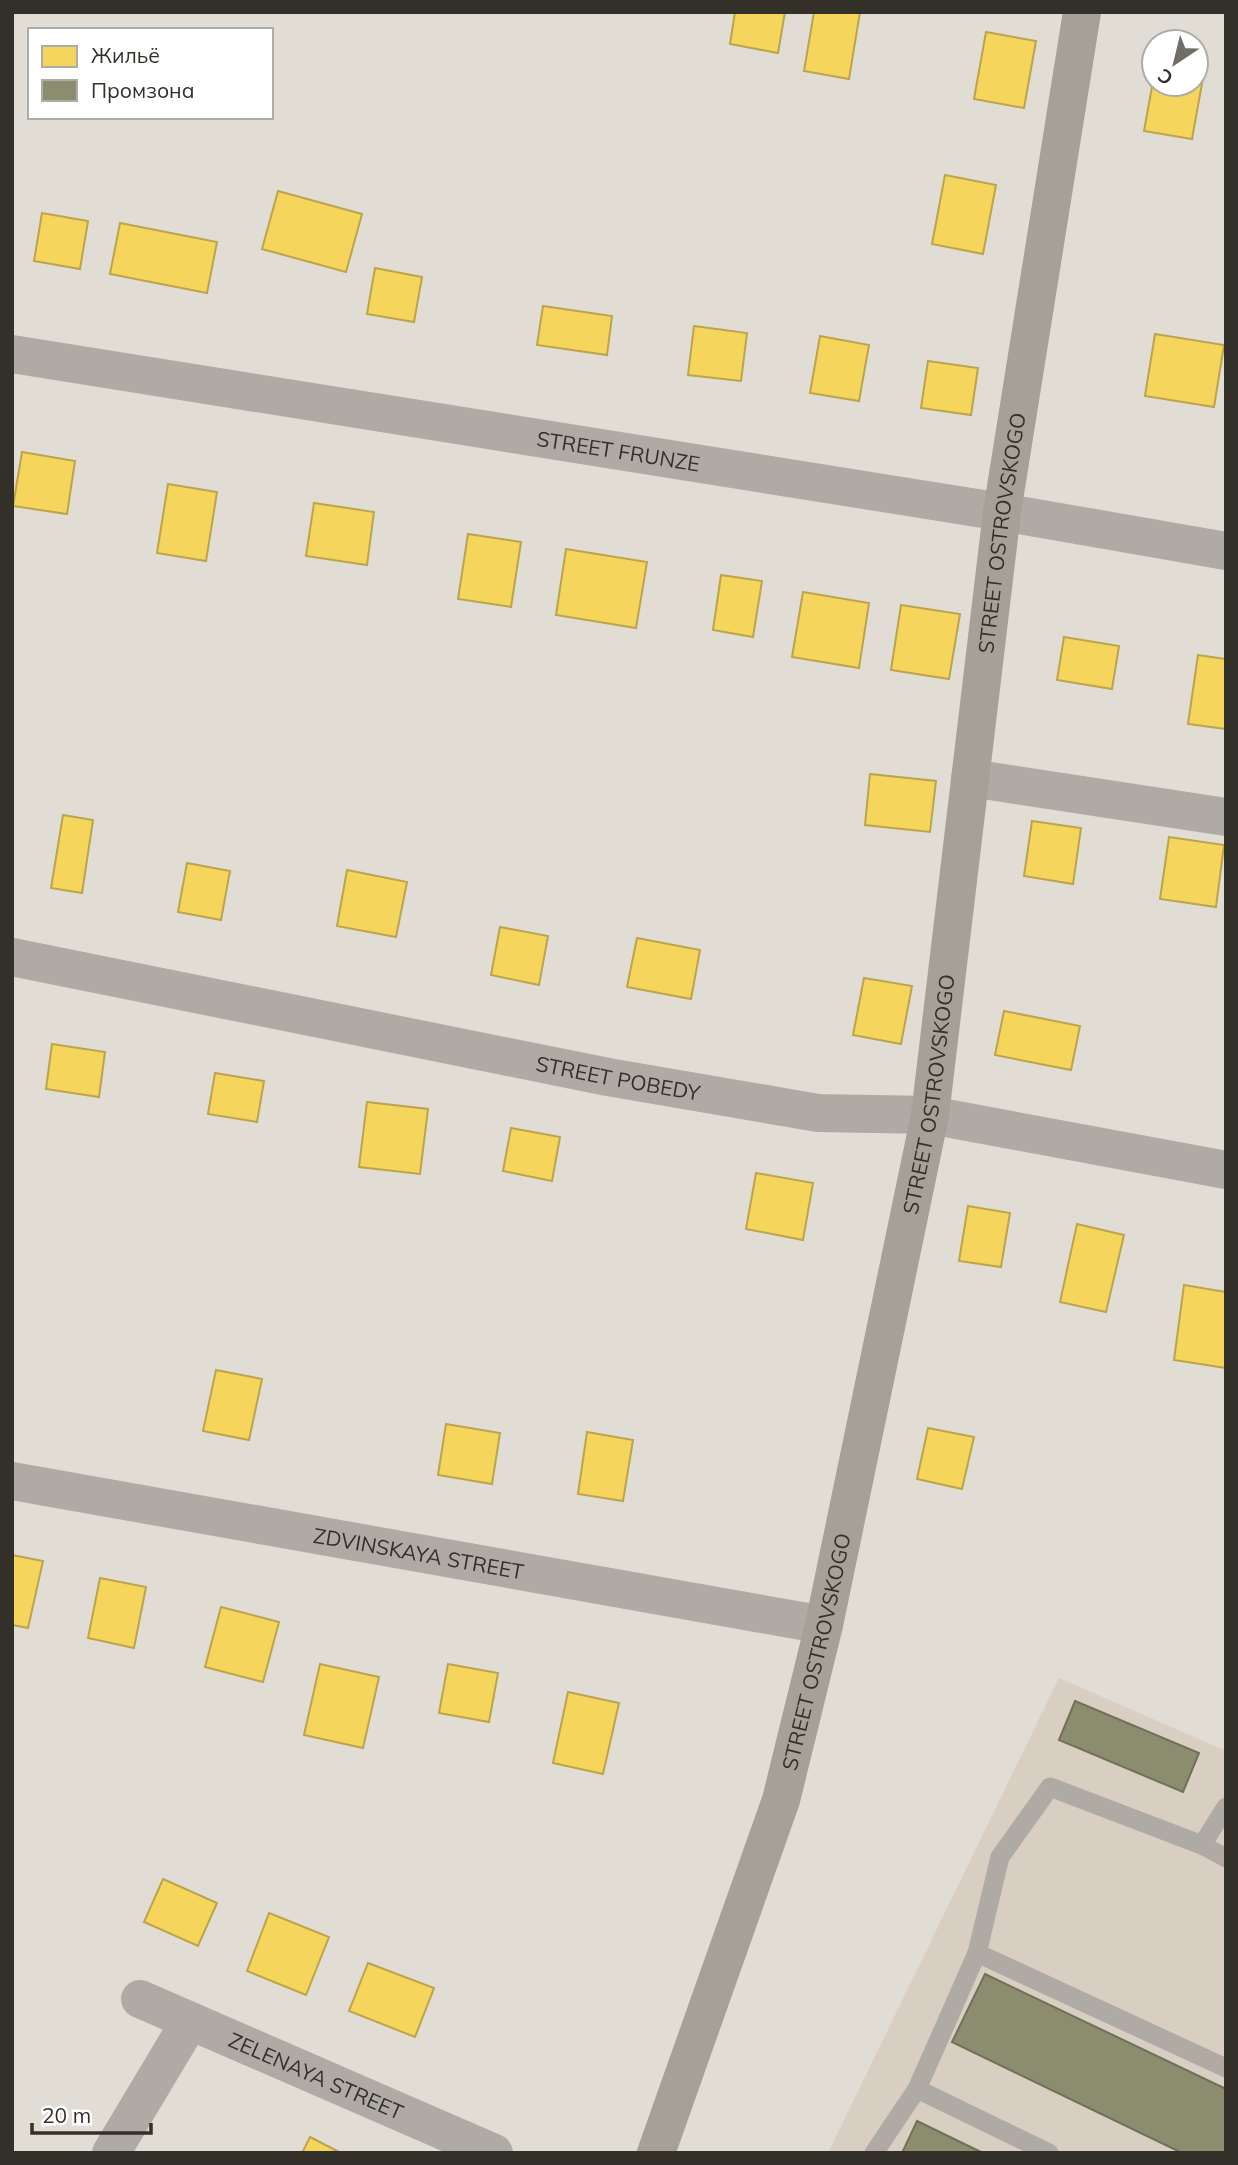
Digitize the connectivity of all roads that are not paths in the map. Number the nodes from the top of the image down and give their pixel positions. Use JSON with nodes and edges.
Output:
{"nodes":[{"id":1,"x":1082,"y":12,"type":"edge"},
{"id":2,"x":12,"y":355,"type":"edge"},
{"id":3,"x":1002,"y":512,"type":"junction"},
{"id":4,"x":1226,"y":551,"type":"edge"},
{"id":5,"x":970,"y":778,"type":"junction"},
{"id":6,"x":1226,"y":817,"type":"edge"},
{"id":7,"x":12,"y":957,"type":"edge"},
{"id":8,"x":930,"y":1115,"type":"junction"},
{"id":9,"x":1226,"y":1170,"type":"edge"},
{"id":10,"x":12,"y":1481,"type":"edge"},
{"id":11,"x":824,"y":1625,"type":"junction"},
{"id":12,"x":1226,"y":1807,"type":"edge"},
{"id":13,"x":1202,"y":1845,"type":"junction"},
{"id":14,"x":1226,"y":1858,"type":"edge"},
{"id":15,"x":977,"y":1953,"type":"junction"},
{"id":16,"x":140,"y":1999,"type":"dead end"},
{"id":17,"x":190,"y":2021,"type":"junction"},
{"id":18,"x":1226,"y":2068,"type":"edge"},
{"id":19,"x":917,"y":2089,"type":"junction"},
{"id":20,"x":110,"y":2153,"type":"edge"},
{"id":21,"x":494,"y":2153,"type":"edge"},
{"id":22,"x":656,"y":2153,"type":"edge"},
{"id":23,"x":874,"y":2153,"type":"edge"},
{"id":24,"x":1049,"y":2153,"type":"edge"}],
"edges":[{"from":1,"to":3,"type":"street","name":"STREET OSTROVSKOGO"},
{"from":2,"to":3,"type":"street","name":"STREET FRUNZE"},
{"from":3,"to":4,"type":"street","name":"STREET FRUNZE"},
{"from":3,"to":5,"type":"street","name":"STREET OSTROVSKOGO"},
{"from":5,"to":6,"type":"street"},
{"from":5,"to":8,"type":"street","name":"STREET OSTROVSKOGO"},
{"from":7,"to":8,"type":"street","name":"STREET POBEDY"},
{"from":8,"to":9,"type":"street","name":"STREET POBEDY"},
{"from":8,"to":11,"type":"street","name":"STREET OSTROVSKOGO"},
{"from":10,"to":11,"type":"street","name":"ZDVINSKAYA STREET"},
{"from":11,"to":22,"type":"street","name":"STREET OSTROVSKOGO"},
{"from":12,"to":13,"type":"lane"},
{"from":13,"to":14,"type":"lane"},
{"from":13,"to":15,"type":"lane"},
{"from":15,"to":18,"type":"lane"},
{"from":15,"to":19,"type":"lane"},
{"from":16,"to":17,"type":"street","name":"ZELENAYA STREET"},
{"from":17,"to":20,"type":"street"},
{"from":17,"to":21,"type":"street","name":"ZELENAYA STREET"},
{"from":19,"to":23,"type":"lane"},
{"from":19,"to":24,"type":"lane"}]}
